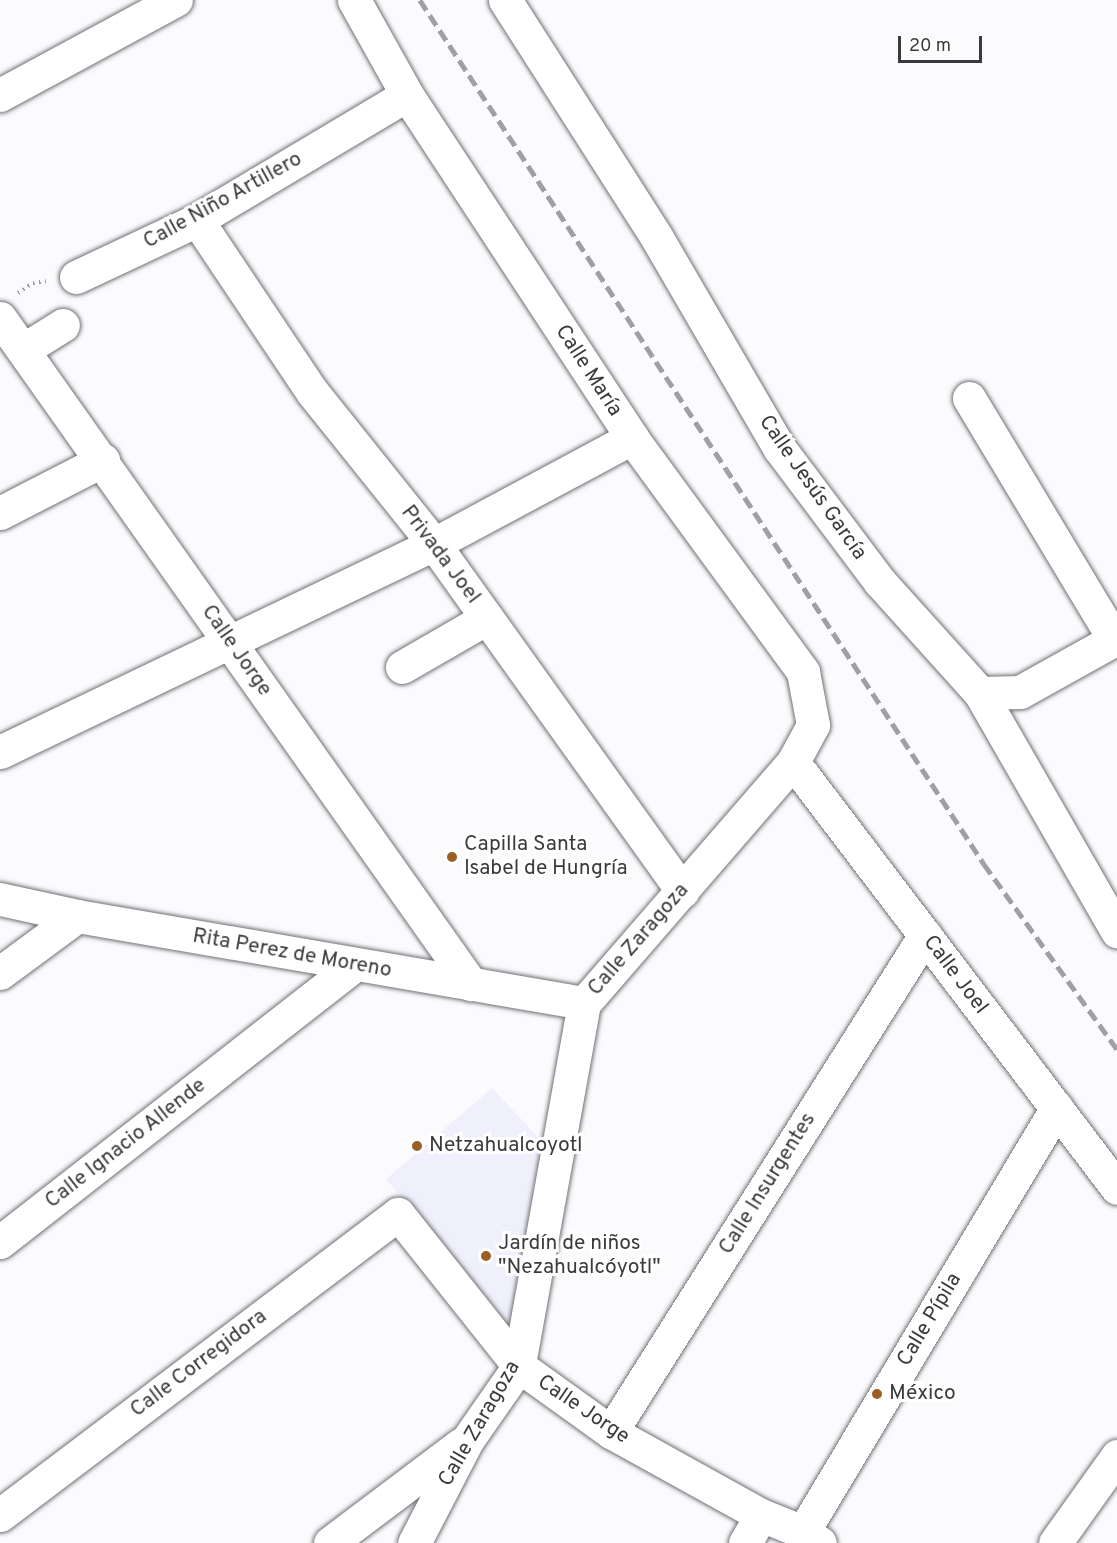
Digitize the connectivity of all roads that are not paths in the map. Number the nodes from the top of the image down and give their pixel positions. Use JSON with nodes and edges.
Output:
{"nodes":[{"id":1,"x":176,"y":0,"type":"edge"},
{"id":2,"x":354,"y":0,"type":"edge"},
{"id":3,"x":505,"y":0,"type":"edge"},
{"id":4,"x":0,"y":94,"type":"edge"},
{"id":5,"x":407,"y":95,"type":"junction"},
{"id":6,"x":197,"y":220,"type":"junction"},
{"id":7,"x":76,"y":277,"type":"road end"},
{"id":8,"x":4,"y":309,"type":"edge"},
{"id":9,"x":63,"y":325,"type":"dead end"},
{"id":10,"x":23,"y":350,"type":"junction"},
{"id":11,"x":969,"y":398,"type":"dead end"},
{"id":12,"x":632,"y":438,"type":"junction"},
{"id":13,"x":103,"y":460,"type":"junction"},
{"id":14,"x":0,"y":513,"type":"edge"},
{"id":15,"x":434,"y":544,"type":"junction"},
{"id":16,"x":487,"y":618,"type":"junction"},
{"id":17,"x":1116,"y":638,"type":"edge"},
{"id":18,"x":229,"y":642,"type":"junction"},
{"id":19,"x":402,"y":667,"type":"dead end"},
{"id":20,"x":980,"y":693,"type":"junction"},
{"id":21,"x":801,"y":750,"type":"junction"},
{"id":22,"x":0,"y":752,"type":"edge"},
{"id":23,"x":682,"y":891,"type":"junction"},
{"id":24,"x":0,"y":899,"type":"edge"},
{"id":25,"x":77,"y":916,"type":"junction"},
{"id":26,"x":1117,"y":931,"type":"edge"},
{"id":27,"x":925,"y":935,"type":"junction"},
{"id":28,"x":355,"y":965,"type":"junction"},
{"id":29,"x":0,"y":973,"type":"edge"},
{"id":30,"x":471,"y":984,"type":"junction"},
{"id":31,"x":584,"y":1003,"type":"junction"},
{"id":32,"x":1057,"y":1108,"type":"junction"},
{"id":33,"x":1117,"y":1188,"type":"edge"},
{"id":34,"x":398,"y":1214,"type":"joint"},
{"id":35,"x":0,"y":1242,"type":"edge"},
{"id":36,"x":519,"y":1366,"type":"junction"},
{"id":37,"x":611,"y":1432,"type":"junction"},
{"id":38,"x":468,"y":1439,"type":"junction"},
{"id":39,"x":1117,"y":1456,"type":"edge"},
{"id":40,"x":0,"y":1515,"type":"edge"},
{"id":41,"x":753,"y":1529,"type":"edge"},
{"id":42,"x":812,"y":1537,"type":"edge"},
{"id":43,"x":330,"y":1543,"type":"edge"},
{"id":44,"x":414,"y":1543,"type":"edge"},
{"id":45,"x":1055,"y":1543,"type":"edge"}],
"edges":[{"from":1,"to":4,"type":"street"},
{"from":2,"to":5,"type":"street","name":"Calle María"},
{"from":3,"to":20,"type":"street","name":"Calle Jesús García"},
{"from":5,"to":6,"type":"street","name":"Calle Niño Artillero"},
{"from":5,"to":12,"type":"street","name":"Calle María"},
{"from":6,"to":7,"type":"street","name":"Calle Niño Artillero"},
{"from":6,"to":15,"type":"street","name":"Privada Joel"},
{"from":8,"to":10,"type":"street","name":"Calle Jorge"},
{"from":9,"to":10,"type":"street"},
{"from":10,"to":13,"type":"street","name":"Calle Jorge"},
{"from":11,"to":17,"type":"street"},
{"from":12,"to":15,"type":"street"},
{"from":12,"to":21,"type":"street","name":"Calle María"},
{"from":13,"to":14,"type":"street"},
{"from":13,"to":18,"type":"street","name":"Calle Jorge"},
{"from":15,"to":16,"type":"street","name":"Privada Joel"},
{"from":15,"to":18,"type":"street"},
{"from":16,"to":19,"type":"street"},
{"from":16,"to":23,"type":"street","name":"Privada Joel"},
{"from":17,"to":20,"type":"street"},
{"from":18,"to":22,"type":"street"},
{"from":18,"to":30,"type":"street","name":"Calle Jorge"},
{"from":20,"to":26,"type":"street","name":"Calle Jesús García"},
{"from":21,"to":23,"type":"street","name":"Calle Zaragoza"},
{"from":21,"to":27,"type":"street","name":"Calle Joel"},
{"from":23,"to":31,"type":"street","name":"Calle Zaragoza"},
{"from":24,"to":25,"type":"street","name":"Rita Perez de Moreno"},
{"from":25,"to":28,"type":"street","name":"Rita Perez de Moreno"},
{"from":25,"to":29,"type":"street"},
{"from":27,"to":32,"type":"street","name":"Calle Joel"},
{"from":27,"to":37,"type":"street","name":"Calle Insurgentes"},
{"from":28,"to":30,"type":"street","name":"Rita Perez de Moreno"},
{"from":28,"to":35,"type":"street","name":"Calle Ignacio Allende"},
{"from":30,"to":31,"type":"street","name":"Rita Perez de Moreno"},
{"from":31,"to":36,"type":"street","name":"Calle Zaragoza"},
{"from":32,"to":33,"type":"street","name":"Calle Joel"},
{"from":32,"to":42,"type":"street","name":"Calle Pípila"},
{"from":34,"to":36,"type":"street","name":"Calle Jorge"},
{"from":34,"to":40,"type":"street","name":"Calle Corregidora"},
{"from":36,"to":37,"type":"street","name":"Calle Jorge"},
{"from":36,"to":38,"type":"street","name":"Calle Zaragoza"},
{"from":37,"to":41,"type":"street","name":"Calle Jorge"},
{"from":38,"to":43,"type":"street"},
{"from":38,"to":44,"type":"street","name":"Calle Zaragoza"},
{"from":39,"to":45,"type":"street"},
{"from":41,"to":42,"type":"street","name":"Calle Jorge"}]}
